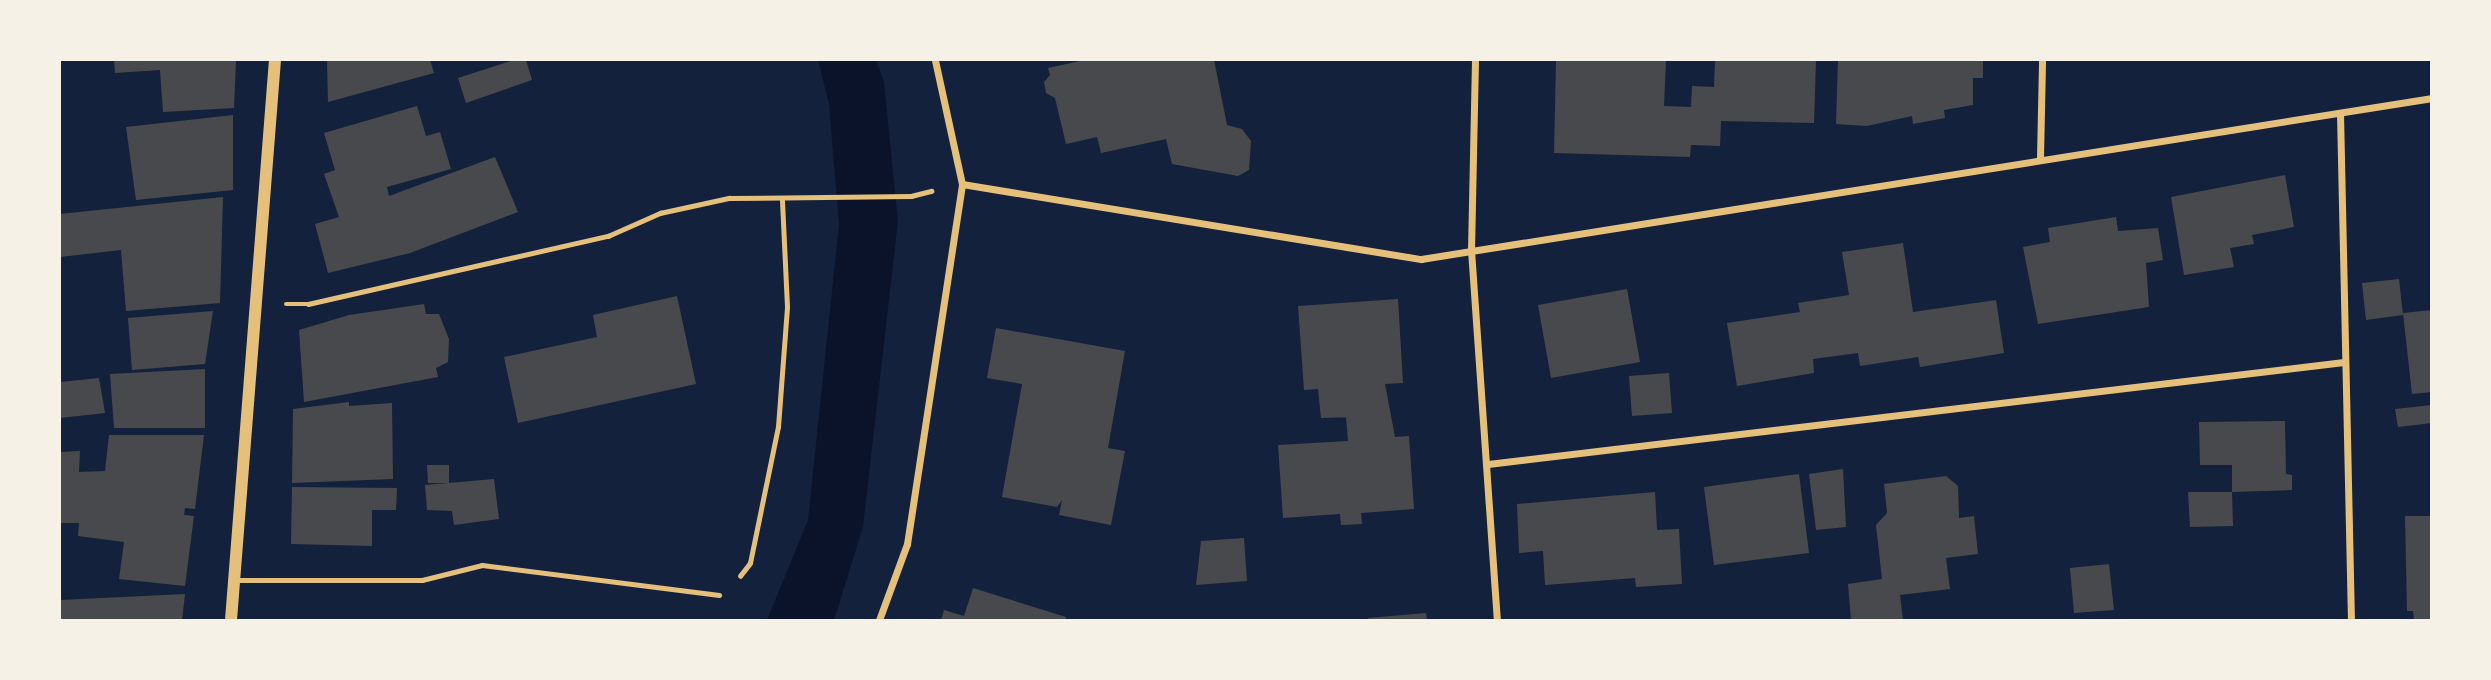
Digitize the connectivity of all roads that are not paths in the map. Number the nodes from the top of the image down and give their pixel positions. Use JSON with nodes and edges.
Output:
{"nodes":[{"id":1,"x":275,"y":60,"type":"edge"},
{"id":2,"x":935,"y":60,"type":"edge"},
{"id":3,"x":1475,"y":60,"type":"edge"},
{"id":4,"x":2042,"y":60,"type":"edge"},
{"id":5,"x":2431,"y":98,"type":"edge"},
{"id":6,"x":2340,"y":113,"type":"junction"},
{"id":7,"x":2040,"y":158,"type":"junction"},
{"id":8,"x":962,"y":184,"type":"junction"},
{"id":9,"x":1471,"y":250,"type":"junction"},
{"id":10,"x":2344,"y":362,"type":"junction"},
{"id":11,"x":1488,"y":464,"type":"junction"},
{"id":12,"x":235,"y":580,"type":"junction"},
{"id":13,"x":719,"y":595,"type":"road end"},
{"id":14,"x":231,"y":621,"type":"edge"},
{"id":15,"x":879,"y":621,"type":"edge"},
{"id":16,"x":1497,"y":621,"type":"edge"},
{"id":17,"x":2351,"y":621,"type":"edge"}],
"edges":[{"from":1,"to":12,"type":"street"},
{"from":2,"to":8,"type":"street"},
{"from":3,"to":9,"type":"street"},
{"from":4,"to":7,"type":"street"},
{"from":5,"to":6,"type":"street"},
{"from":6,"to":7,"type":"street"},
{"from":6,"to":10,"type":"street"},
{"from":7,"to":9,"type":"street"},
{"from":8,"to":9,"type":"street"},
{"from":8,"to":15,"type":"street"},
{"from":9,"to":11,"type":"street"},
{"from":10,"to":11,"type":"street"},
{"from":10,"to":17,"type":"street"},
{"from":11,"to":16,"type":"street"},
{"from":12,"to":13,"type":"lane"},
{"from":12,"to":14,"type":"street"}]}
